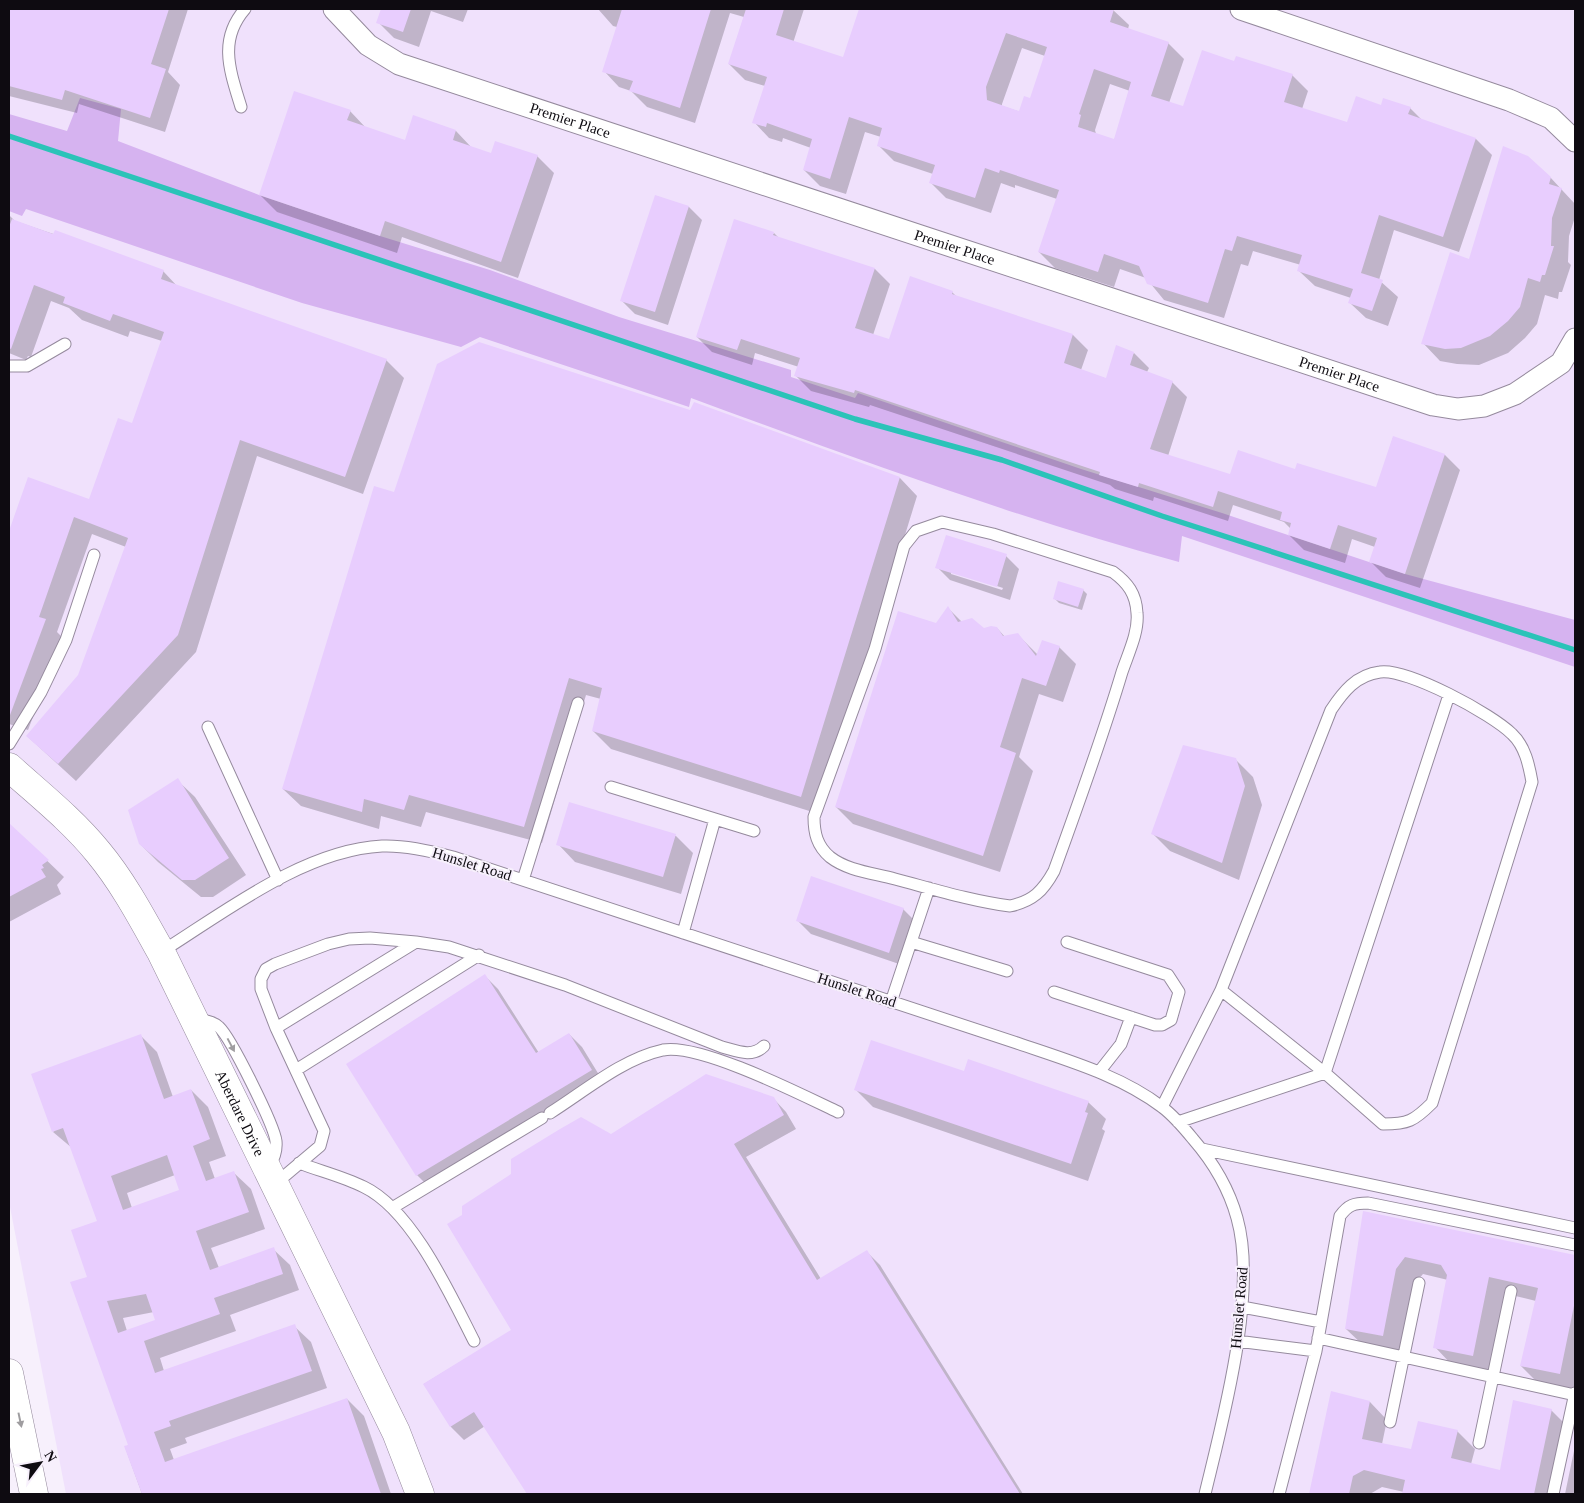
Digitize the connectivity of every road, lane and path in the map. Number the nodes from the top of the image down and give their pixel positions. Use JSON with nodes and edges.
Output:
{"nodes":[{"id":1,"x":244,"y":9,"type":"edge"},
{"id":2,"x":334,"y":9,"type":"edge"},
{"id":3,"x":1241,"y":9,"type":"edge"},
{"id":4,"x":241,"y":107,"type":"dead end"},
{"id":5,"x":1550,"y":118,"type":"junction"},
{"id":6,"x":1575,"y":127,"type":"edge"},
{"id":7,"x":1575,"y":141,"type":"edge"},
{"id":8,"x":1575,"y":339,"type":"edge"},
{"id":9,"x":65,"y":344,"type":"dead end"},
{"id":10,"x":9,"y":366,"type":"edge"},
{"id":11,"x":94,"y":555,"type":"dead end"},
{"id":12,"x":1449,"y":695,"type":"junction"},
{"id":13,"x":578,"y":703,"type":"dead end"},
{"id":14,"x":208,"y":727,"type":"dead end"},
{"id":15,"x":9,"y":744,"type":"edge"},
{"id":16,"x":9,"y":767,"type":"edge"},
{"id":17,"x":611,"y":787,"type":"dead end"},
{"id":18,"x":715,"y":819,"type":"junction"},
{"id":19,"x":754,"y":831,"type":"dead end"},
{"id":20,"x":278,"y":880,"type":"junction"},
{"id":21,"x":523,"y":880,"type":"junction"},
{"id":22,"x":929,"y":888,"type":"junction"},
{"id":23,"x":683,"y":933,"type":"junction"},
{"id":24,"x":416,"y":942,"type":"junction"},
{"id":25,"x":910,"y":942,"type":"junction"},
{"id":26,"x":1067,"y":942,"type":"dead end"},
{"id":27,"x":161,"y":952,"type":"junction"},
{"id":28,"x":479,"y":955,"type":"junction"},
{"id":29,"x":1006,"y":971,"type":"dead end"},
{"id":30,"x":1221,"y":990,"type":"junction"},
{"id":31,"x":1054,"y":992,"type":"dead end"},
{"id":32,"x":891,"y":1002,"type":"junction"},
{"id":33,"x":1131,"y":1017,"type":"junction"},
{"id":34,"x":276,"y":1028,"type":"junction"},
{"id":35,"x":764,"y":1046,"type":"dead end"},
{"id":36,"x":296,"y":1070,"type":"junction"},
{"id":37,"x":1099,"y":1072,"type":"junction"},
{"id":38,"x":1325,"y":1073,"type":"junction"},
{"id":39,"x":1162,"y":1107,"type":"junction"},
{"id":40,"x":838,"y":1112,"type":"dead end"},
{"id":41,"x":1178,"y":1122,"type":"junction"},
{"id":42,"x":1202,"y":1150,"type":"junction"},
{"id":43,"x":299,"y":1164,"type":"junction"},
{"id":44,"x":271,"y":1177,"type":"junction"},
{"id":45,"x":392,"y":1208,"type":"junction"},
{"id":46,"x":1575,"y":1228,"type":"edge"},
{"id":47,"x":1575,"y":1246,"type":"edge"},
{"id":48,"x":1419,"y":1283,"type":"dead end"},
{"id":49,"x":1510,"y":1291,"type":"dead end"},
{"id":50,"x":1242,"y":1307,"type":"junction"},
{"id":51,"x":1321,"y":1322,"type":"junction"},
{"id":52,"x":1318,"y":1338,"type":"junction"},
{"id":53,"x":474,"y":1340,"type":"dead end"},
{"id":54,"x":1237,"y":1341,"type":"junction"},
{"id":55,"x":1316,"y":1350,"type":"junction"},
{"id":56,"x":1404,"y":1357,"type":"junction"},
{"id":57,"x":9,"y":1373,"type":"edge"},
{"id":58,"x":1493,"y":1377,"type":"junction"},
{"id":59,"x":1575,"y":1394,"type":"edge"},
{"id":60,"x":1390,"y":1422,"type":"dead end"},
{"id":61,"x":1479,"y":1443,"type":"dead end"},
{"id":62,"x":34,"y":1494,"type":"edge"},
{"id":63,"x":420,"y":1494,"type":"edge"},
{"id":64,"x":1206,"y":1494,"type":"edge"},
{"id":65,"x":1278,"y":1494,"type":"edge"},
{"id":66,"x":1553,"y":1494,"type":"edge"}],
"edges":[{"from":1,"to":4,"type":"lane"},
{"from":2,"to":8,"type":"street","name":"Premier Place"},
{"from":3,"to":5,"type":"street"},
{"from":5,"to":6,"type":"lane"},
{"from":5,"to":7,"type":"street"},
{"from":9,"to":10,"type":"lane"},
{"from":11,"to":15,"type":"lane"},
{"from":12,"to":30,"type":"lane"},
{"from":12,"to":38,"type":"lane"},
{"from":12,"to":38,"type":"lane"},
{"from":13,"to":21,"type":"lane"},
{"from":14,"to":20,"type":"lane"},
{"from":16,"to":27,"type":"street","name":"Aberdare Drive"},
{"from":17,"to":18,"type":"lane"},
{"from":18,"to":19,"type":"lane"},
{"from":18,"to":23,"type":"lane"},
{"from":20,"to":21,"type":"lane","name":"Hunslet Road"},
{"from":20,"to":27,"type":"lane","name":"Hunslet Road"},
{"from":21,"to":23,"type":"lane","name":"Hunslet Road"},
{"from":22,"to":22,"type":"lane"},
{"from":22,"to":25,"type":"lane"},
{"from":23,"to":32,"type":"lane","name":"Hunslet Road"},
{"from":24,"to":28,"type":"lane"},
{"from":24,"to":34,"type":"lane"},
{"from":24,"to":34,"type":"lane"},
{"from":25,"to":29,"type":"lane"},
{"from":25,"to":32,"type":"lane"},
{"from":26,"to":33,"type":"lane"},
{"from":27,"to":44,"type":"street","name":"Aberdare Drive"},
{"from":28,"to":35,"type":"lane"},
{"from":28,"to":36,"type":"lane"},
{"from":30,"to":38,"type":"lane"},
{"from":30,"to":39,"type":"lane"},
{"from":31,"to":33,"type":"lane"},
{"from":32,"to":37,"type":"lane","name":"Hunslet Road"},
{"from":33,"to":37,"type":"lane"},
{"from":34,"to":36,"type":"lane"},
{"from":36,"to":43,"type":"lane"},
{"from":37,"to":39,"type":"lane","name":"Hunslet Road"},
{"from":38,"to":41,"type":"lane"},
{"from":39,"to":41,"type":"lane","name":"Hunslet Road"},
{"from":40,"to":45,"type":"lane"},
{"from":41,"to":42,"type":"lane","name":"Hunslet Road"},
{"from":42,"to":46,"type":"lane"},
{"from":42,"to":50,"type":"lane","name":"Hunslet Road"},
{"from":43,"to":44,"type":"lane"},
{"from":43,"to":45,"type":"lane"},
{"from":44,"to":63,"type":"street","name":"Aberdare Drive"},
{"from":45,"to":53,"type":"lane"},
{"from":47,"to":51,"type":"lane"},
{"from":48,"to":56,"type":"lane"},
{"from":49,"to":58,"type":"lane"},
{"from":50,"to":51,"type":"lane"},
{"from":50,"to":54,"type":"lane","name":"Hunslet Road"},
{"from":51,"to":52,"type":"lane"},
{"from":52,"to":55,"type":"lane"},
{"from":52,"to":56,"type":"lane"},
{"from":54,"to":55,"type":"lane"},
{"from":54,"to":64,"type":"lane","name":"Hunslet Road"},
{"from":55,"to":65,"type":"lane"},
{"from":56,"to":58,"type":"lane"},
{"from":56,"to":60,"type":"lane"},
{"from":57,"to":62,"type":"street","one_way":true},
{"from":58,"to":59,"type":"lane"},
{"from":58,"to":61,"type":"lane"},
{"from":59,"to":66,"type":"lane"}]}
